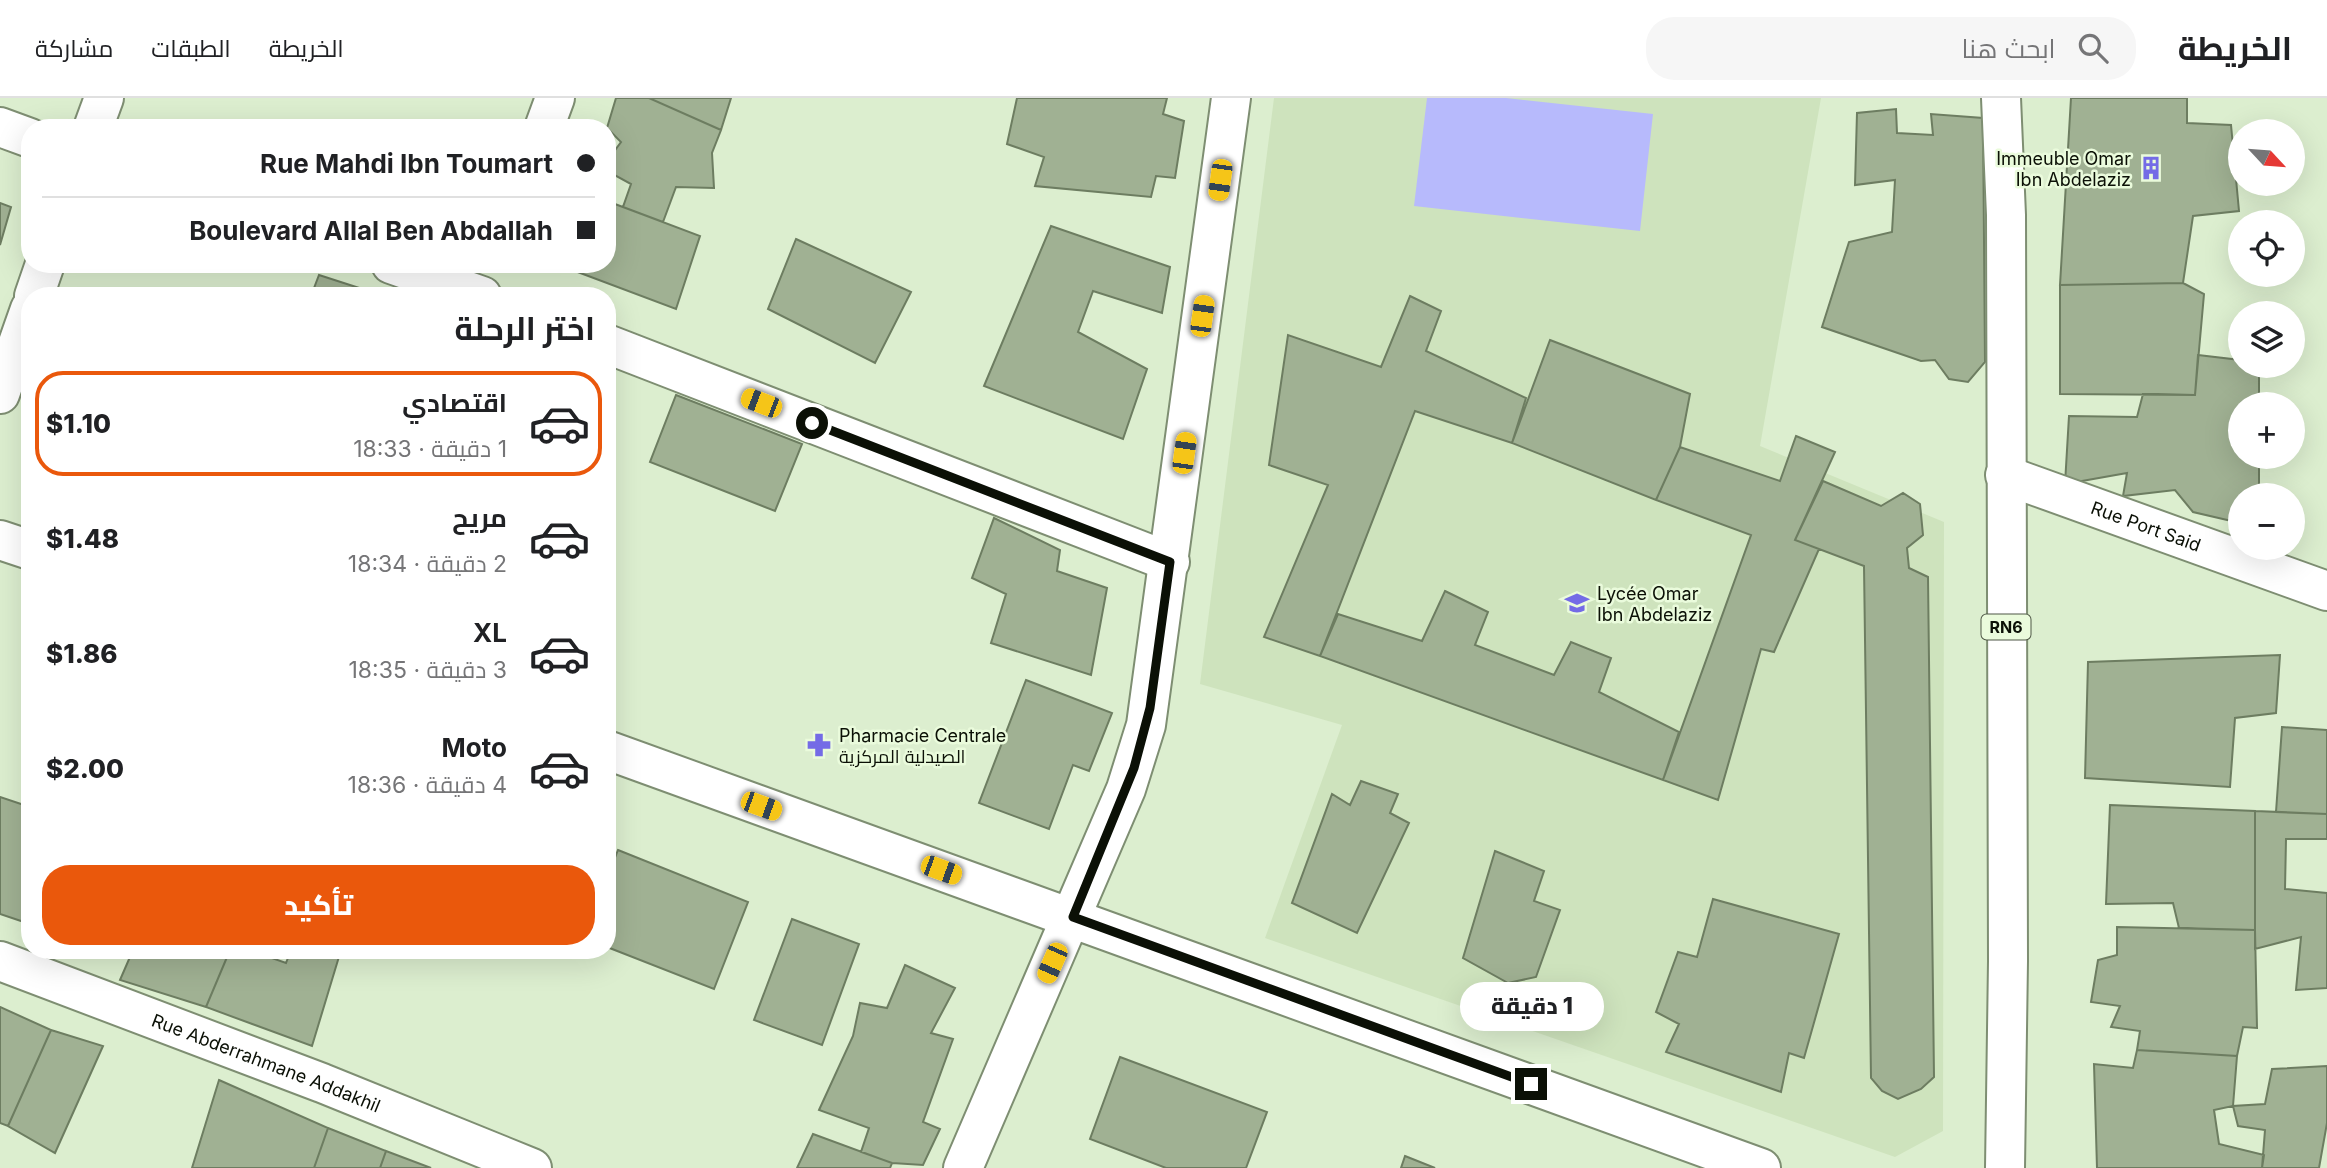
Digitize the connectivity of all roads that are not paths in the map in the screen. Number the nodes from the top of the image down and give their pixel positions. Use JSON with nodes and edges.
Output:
{"nodes":[{"id":1,"x":104,"y":98,"type":"edge"},
{"id":2,"x":555,"y":98,"type":"edge"},
{"id":3,"x":1231,"y":98,"type":"edge"},
{"id":4,"x":2001,"y":98,"type":"edge"},
{"id":5,"x":96,"y":119,"type":"edge"},
{"id":6,"x":547,"y":119,"type":"edge"},
{"id":7,"x":0,"y":127,"type":"edge"},
{"id":8,"x":21,"y":135,"type":"edge"},
{"id":9,"x":416,"y":273,"type":"edge"},
{"id":10,"x":456,"y":287,"type":"edge"},
{"id":11,"x":21,"y":334,"type":"edge"},
{"id":12,"x":616,"y":347,"type":"edge"},
{"id":13,"x":0,"y":394,"type":"edge"},
{"id":14,"x":2005,"y":475,"type":"junction"},
{"id":15,"x":0,"y":540,"type":"edge"},
{"id":16,"x":21,"y":547,"type":"edge"},
{"id":17,"x":1170,"y":562,"type":"junction"},
{"id":18,"x":2327,"y":591,"type":"edge"},
{"id":19,"x":616,"y":753,"type":"edge"},
{"id":20,"x":1073,"y":917,"type":"junction"},
{"id":21,"x":0,"y":961,"type":"edge"},
{"id":22,"x":532,"y":1168,"type":"edge"},
{"id":23,"x":963,"y":1168,"type":"edge"},
{"id":24,"x":1760,"y":1168,"type":"edge"},
{"id":25,"x":2005,"y":1168,"type":"edge"}],
"edges":[{"from":1,"to":5,"type":"street"},
{"from":2,"to":6,"type":"street"},
{"from":3,"to":17,"type":"street"},
{"from":4,"to":14,"type":"street","number":"RN6"},
{"from":7,"to":8,"type":"street"},
{"from":9,"to":10,"type":"street"},
{"from":11,"to":13,"type":"street"},
{"from":12,"to":17,"type":"street"},
{"from":14,"to":18,"type":"street","name":"Rue Port Said"},
{"from":14,"to":25,"type":"street","number":"RN6"},
{"from":15,"to":16,"type":"street"},
{"from":17,"to":20,"type":"street"},
{"from":19,"to":20,"type":"street"},
{"from":20,"to":23,"type":"street"},
{"from":20,"to":24,"type":"street"},
{"from":21,"to":22,"type":"street","name":"Rue Abderrahmane Addakhil"}]}
